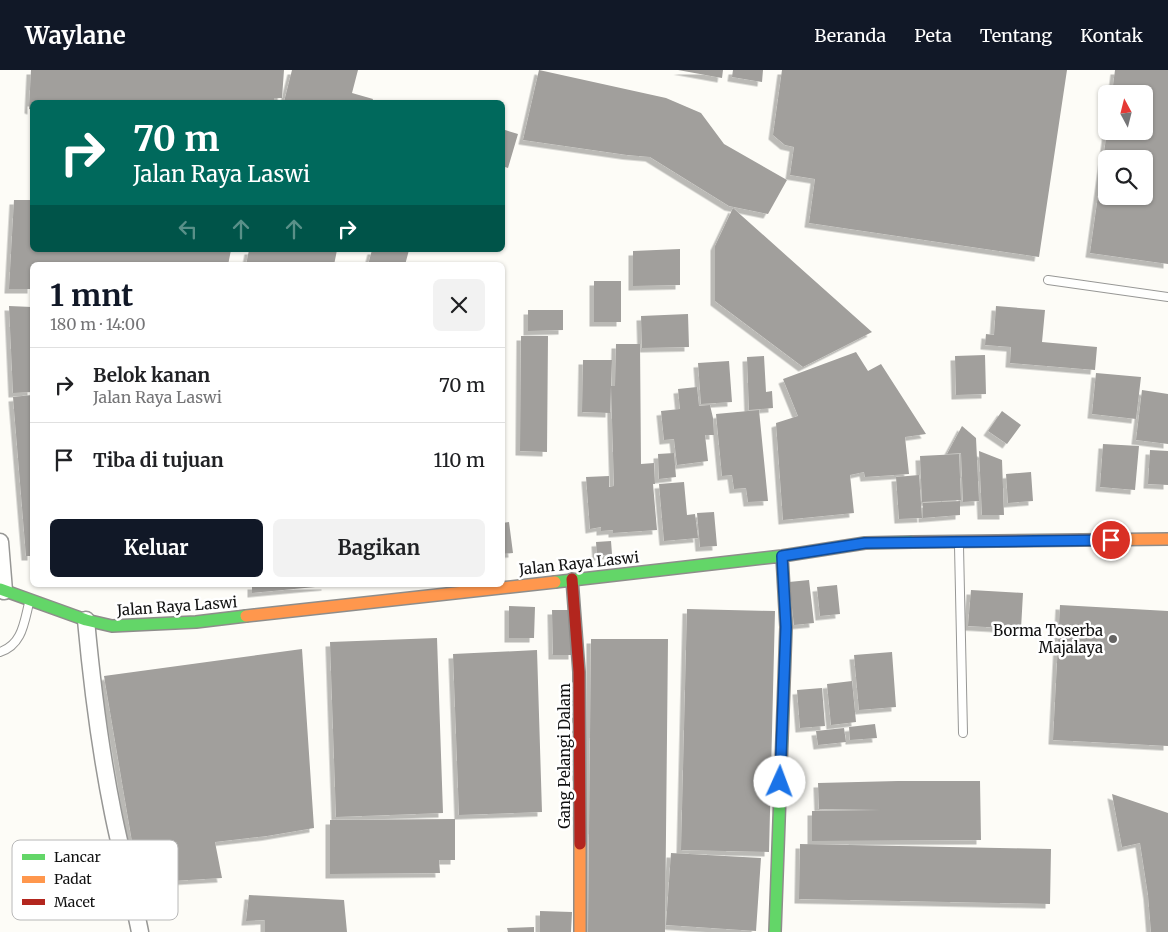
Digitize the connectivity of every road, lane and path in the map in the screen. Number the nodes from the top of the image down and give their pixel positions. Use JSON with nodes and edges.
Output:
{"nodes":[{"id":1,"x":1048,"y":280,"type":"dead end"},
{"id":2,"x":1168,"y":297,"type":"edge"},
{"id":3,"x":1168,"y":539,"type":"edge"},
{"id":4,"x":0,"y":542,"type":"edge"},
{"id":5,"x":959,"y":542,"type":"junction"},
{"id":6,"x":782,"y":556,"type":"junction"},
{"id":7,"x":572,"y":579,"type":"junction"},
{"id":8,"x":502,"y":587,"type":"edge"},
{"id":9,"x":505,"y":587,"type":"edge"},
{"id":10,"x":2,"y":590,"type":"edge"},
{"id":11,"x":30,"y":601,"type":"junction"},
{"id":12,"x":86,"y":620,"type":"junction"},
{"id":13,"x":0,"y":652,"type":"edge"},
{"id":14,"x":963,"y":733,"type":"dead end"},
{"id":15,"x":120,"y":840,"type":"edge"},
{"id":16,"x":580,"y":932,"type":"edge"},
{"id":17,"x":775,"y":932,"type":"edge"}],
"edges":[{"from":1,"to":2,"type":"lane"},
{"from":3,"to":5,"type":"main road","name":"Jalan Raya Laswi"},
{"from":4,"to":10,"type":"street"},
{"from":5,"to":6,"type":"main road","name":"Jalan Raya Laswi"},
{"from":5,"to":14,"type":"lane"},
{"from":6,"to":7,"type":"main road","name":"Jalan Raya Laswi"},
{"from":6,"to":17,"type":"main road"},
{"from":7,"to":9,"type":"main road","name":"Jalan Raya Laswi"},
{"from":7,"to":16,"type":"main road","name":"Gang Pelangi Dalam"},
{"from":8,"to":12,"type":"main road","name":"Jalan Raya Laswi"},
{"from":10,"to":11,"type":"main road","name":"Jalan Raya Laswi"},
{"from":11,"to":12,"type":"main road","name":"Jalan Raya Laswi"},
{"from":11,"to":13,"type":"lane"},
{"from":12,"to":15,"type":"street"}]}
